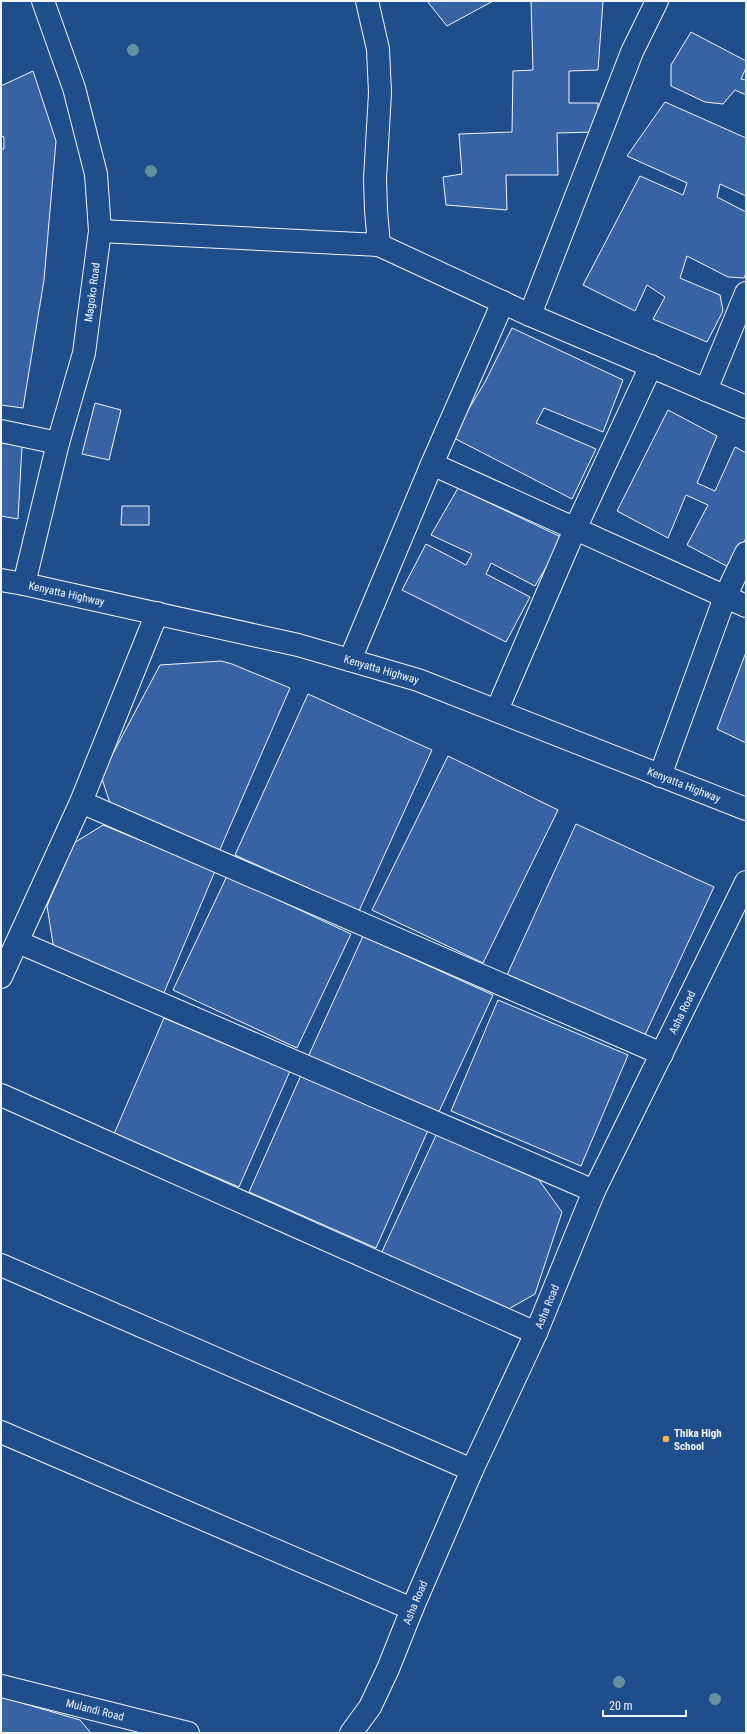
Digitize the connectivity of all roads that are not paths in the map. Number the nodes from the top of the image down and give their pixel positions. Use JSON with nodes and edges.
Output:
{"nodes":[{"id":1,"x":43,"y":1,"type":"edge"},
{"id":2,"x":367,"y":1,"type":"edge"},
{"id":3,"x":657,"y":1,"type":"edge"},
{"id":4,"x":100,"y":231,"type":"junction"},
{"id":5,"x":379,"y":245,"type":"junction"},
{"id":6,"x":746,"y":293,"type":"edge"},
{"id":7,"x":503,"y":302,"type":"junction"},
{"id":8,"x":530,"y":315,"type":"junction"},
{"id":9,"x":651,"y":366,"type":"junction"},
{"id":10,"x":706,"y":390,"type":"junction"},
{"id":11,"x":746,"y":407,"type":"edge"},
{"id":12,"x":1,"y":431,"type":"edge"},
{"id":13,"x":58,"y":443,"type":"junction"},
{"id":14,"x":432,"y":464,"type":"junction"},
{"id":15,"x":575,"y":529,"type":"junction"},
{"id":16,"x":746,"y":553,"type":"edge"},
{"id":17,"x":1,"y":580,"type":"edge"},
{"id":18,"x":24,"y":584,"type":"junction"},
{"id":19,"x":725,"y":597,"type":"junction"},
{"id":20,"x":746,"y":606,"type":"edge"},
{"id":21,"x":156,"y":613,"type":"junction"},
{"id":22,"x":350,"y":660,"type":"junction"},
{"id":23,"x":497,"y":710,"type":"junction"},
{"id":24,"x":660,"y":776,"type":"junction"},
{"id":25,"x":81,"y":802,"type":"junction"},
{"id":26,"x":746,"y":809,"type":"edge"},
{"id":27,"x":746,"y":882,"type":"edge"},
{"id":28,"x":18,"y":942,"type":"junction"},
{"id":29,"x":1,"y":977,"type":"edge"},
{"id":30,"x":662,"y":1054,"type":"junction"},
{"id":31,"x":1,"y":1095,"type":"edge"},
{"id":32,"x":594,"y":1190,"type":"junction"},
{"id":33,"x":1,"y":1265,"type":"edge"},
{"id":34,"x":536,"y":1333,"type":"junction"},
{"id":35,"x":1,"y":1432,"type":"edge"},
{"id":36,"x":472,"y":1470,"type":"junction"},
{"id":37,"x":412,"y":1609,"type":"junction"},
{"id":38,"x":1,"y":1686,"type":"edge"},
{"id":39,"x":122,"y":1725,"type":"edge"},
{"id":40,"x":188,"y":1733,"type":"edge"},
{"id":41,"x":351,"y":1733,"type":"edge"}],
"edges":[{"from":1,"to":4,"type":"street","name":"Magoko Road"},
{"from":2,"to":5,"type":"street"},
{"from":3,"to":8,"type":"street"},
{"from":4,"to":5,"type":"street"},
{"from":4,"to":13,"type":"street","name":"Magoko Road"},
{"from":5,"to":7,"type":"street"},
{"from":6,"to":10,"type":"street"},
{"from":7,"to":8,"type":"street"},
{"from":7,"to":14,"type":"street"},
{"from":8,"to":9,"type":"street"},
{"from":9,"to":10,"type":"street"},
{"from":9,"to":15,"type":"street"},
{"from":10,"to":11,"type":"street"},
{"from":12,"to":13,"type":"street"},
{"from":13,"to":18,"type":"street","name":"Magoko Road"},
{"from":14,"to":15,"type":"street"},
{"from":14,"to":22,"type":"street"},
{"from":15,"to":19,"type":"street"},
{"from":15,"to":23,"type":"street"},
{"from":16,"to":19,"type":"street"},
{"from":17,"to":18,"type":"street","name":"Kenyatta Highway"},
{"from":18,"to":21,"type":"street","name":"Kenyatta Highway"},
{"from":19,"to":20,"type":"street"},
{"from":19,"to":24,"type":"street"},
{"from":21,"to":22,"type":"street","name":"Kenyatta Highway"},
{"from":21,"to":25,"type":"street"},
{"from":22,"to":23,"type":"street","name":"Kenyatta Highway"},
{"from":23,"to":24,"type":"street","name":"Kenyatta Highway"},
{"from":24,"to":26,"type":"street","name":"Kenyatta Highway"},
{"from":25,"to":28,"type":"street"},
{"from":25,"to":30,"type":"street"},
{"from":27,"to":30,"type":"street","name":"Asha Road"},
{"from":28,"to":29,"type":"street"},
{"from":28,"to":32,"type":"street"},
{"from":30,"to":32,"type":"street","name":"Asha Road"},
{"from":31,"to":34,"type":"street"},
{"from":32,"to":34,"type":"street","name":"Asha Road"},
{"from":33,"to":36,"type":"street"},
{"from":34,"to":36,"type":"street","name":"Asha Road"},
{"from":35,"to":37,"type":"street"},
{"from":36,"to":37,"type":"street","name":"Asha Road"},
{"from":37,"to":41,"type":"street","name":"Asha Road"},
{"from":38,"to":39,"type":"street","name":"Mulandi Road"},
{"from":39,"to":40,"type":"street","name":"Mulandi Road"}]}
